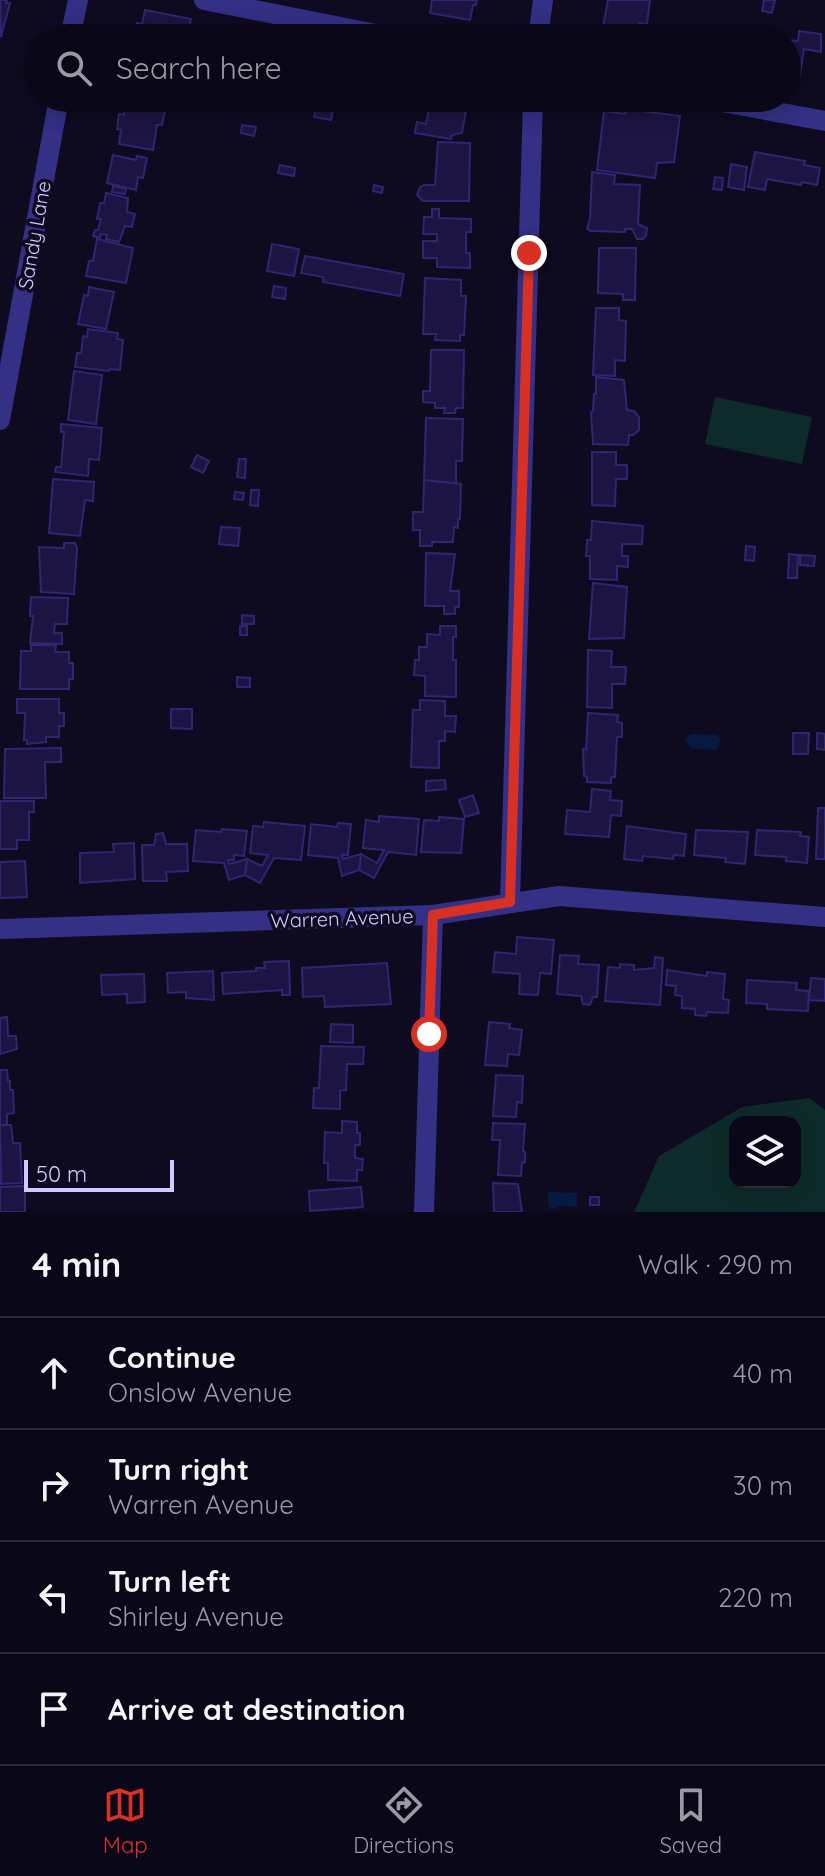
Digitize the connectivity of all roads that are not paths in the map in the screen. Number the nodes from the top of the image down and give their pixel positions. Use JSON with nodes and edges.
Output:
{"nodes":[{"id":1,"x":78,"y":0,"type":"edge"},
{"id":2,"x":204,"y":0,"type":"edge"},
{"id":3,"x":543,"y":0,"type":"edge"},
{"id":4,"x":73,"y":24,"type":"edge"},
{"id":5,"x":325,"y":24,"type":"edge"},
{"id":6,"x":540,"y":24,"type":"edge"},
{"id":7,"x":56,"y":112,"type":"edge"},
{"id":8,"x":533,"y":112,"type":"edge"},
{"id":9,"x":776,"y":112,"type":"edge"},
{"id":10,"x":825,"y":121,"type":"edge"},
{"id":11,"x":0,"y":420,"type":"edge"},
{"id":12,"x":510,"y":902,"type":"junction"},
{"id":13,"x":433,"y":915,"type":"junction"},
{"id":14,"x":825,"y":917,"type":"edge"},
{"id":15,"x":0,"y":929,"type":"edge"},
{"id":16,"x":424,"y":1212,"type":"edge"}],
"edges":[{"from":1,"to":4,"type":"street"},
{"from":2,"to":5,"type":"street"},
{"from":3,"to":6,"type":"street"},
{"from":7,"to":11,"type":"street","name":"Sandy Lane"},
{"from":8,"to":12,"type":"street"},
{"from":9,"to":10,"type":"street"},
{"from":12,"to":13,"type":"street","name":"Warren Avenue"},
{"from":12,"to":14,"type":"street","name":"Warren Avenue"},
{"from":13,"to":15,"type":"street","name":"Warren Avenue"},
{"from":13,"to":16,"type":"street"}]}
